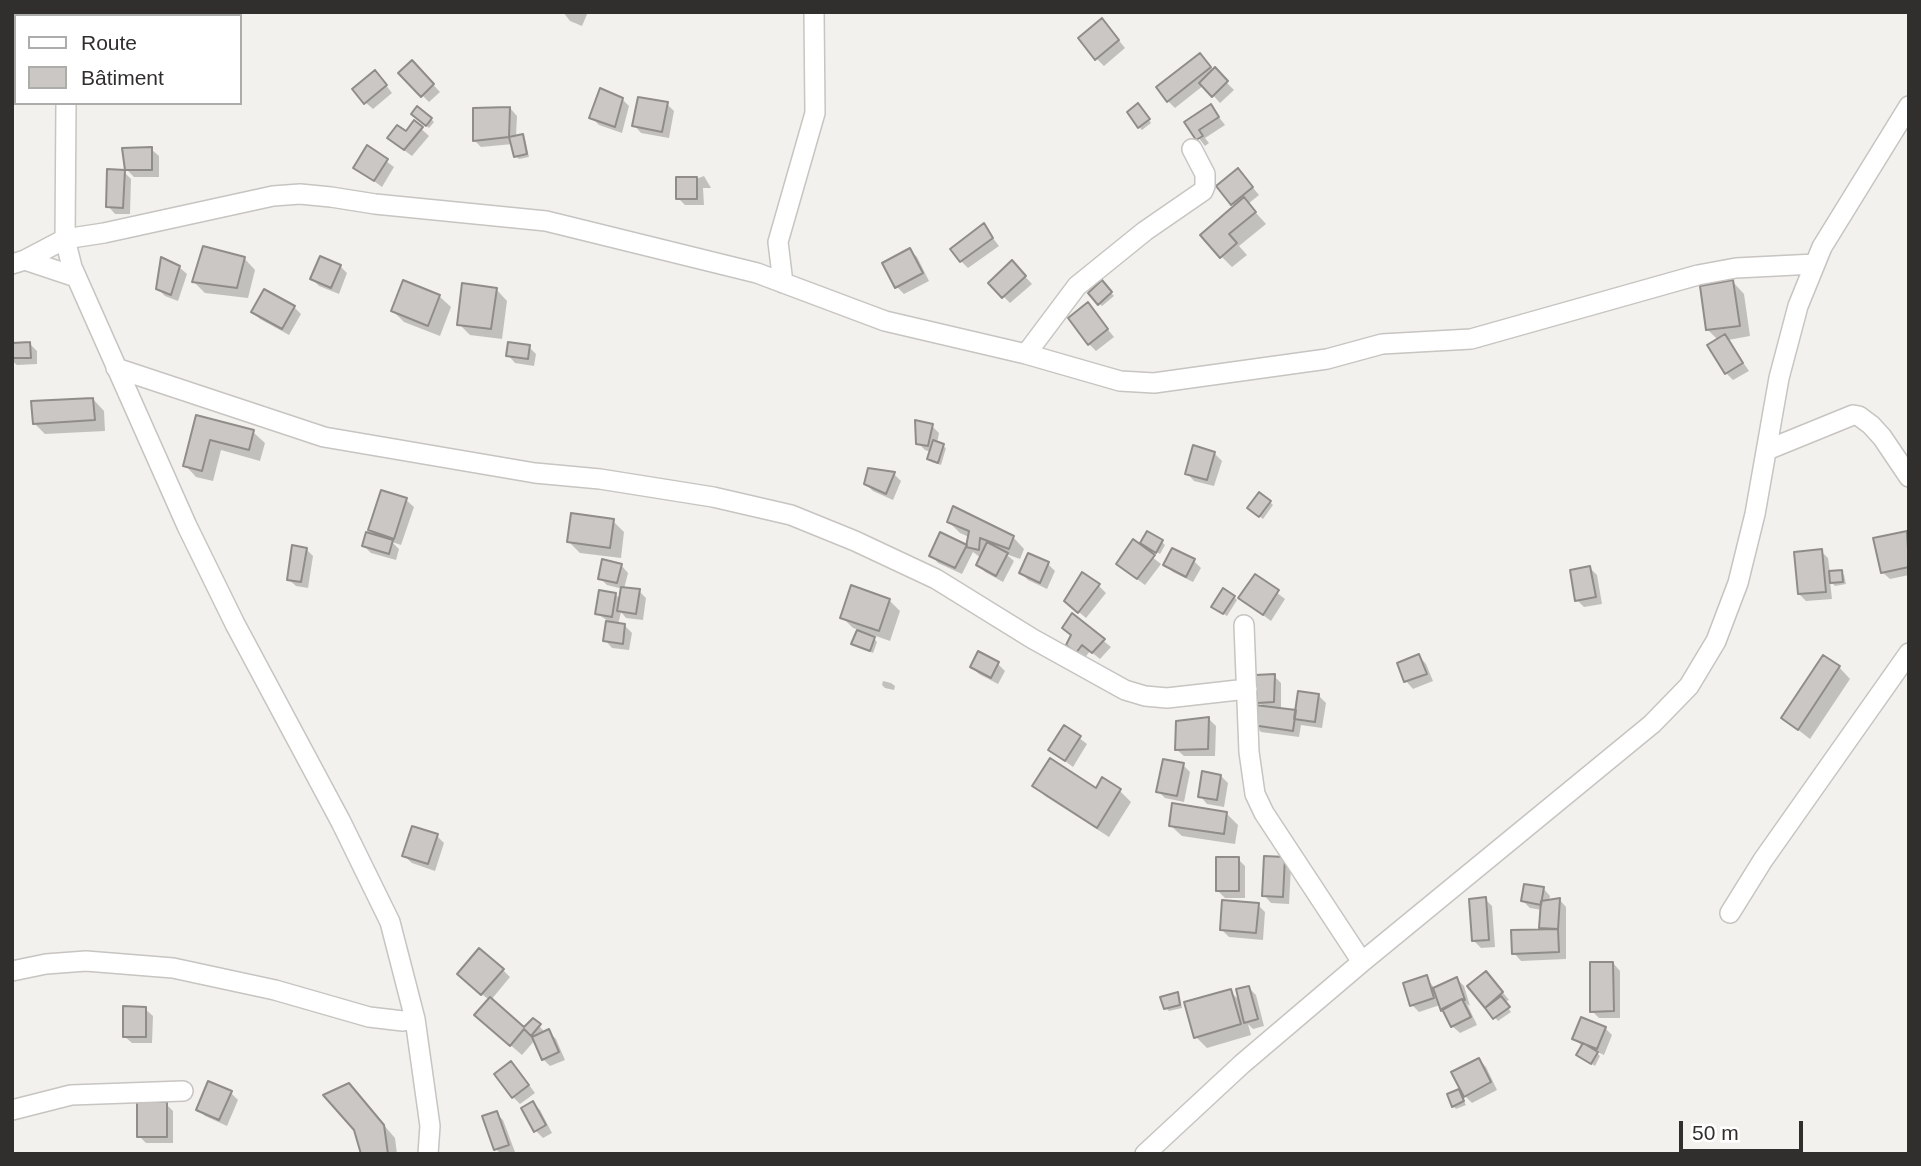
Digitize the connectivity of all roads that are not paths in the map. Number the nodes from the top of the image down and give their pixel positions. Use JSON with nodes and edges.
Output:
{"nodes":[{"id":1,"x":814,"y":12,"type":"edge"},
{"id":2,"x":66,"y":105,"type":"edge"},
{"id":3,"x":1909,"y":106,"type":"edge"},
{"id":4,"x":1192,"y":149,"type":"dead end"},
{"id":5,"x":65,"y":239,"type":"junction"},
{"id":6,"x":778,"y":242,"type":"junction"},
{"id":7,"x":19,"y":262,"type":"edge"},
{"id":8,"x":1815,"y":264,"type":"junction"},
{"id":9,"x":743,"y":270,"type":"junction"},
{"id":10,"x":76,"y":277,"type":"junction"},
{"id":11,"x":783,"y":283,"type":"junction"},
{"id":12,"x":1026,"y":354,"type":"junction"},
{"id":13,"x":117,"y":368,"type":"junction"},
{"id":14,"x":1767,"y":450,"type":"junction"},
{"id":15,"x":1909,"y":477,"type":"edge"},
{"id":16,"x":1244,"y":625,"type":"dead end"},
{"id":17,"x":1909,"y":653,"type":"edge"},
{"id":18,"x":1247,"y":690,"type":"junction"},
{"id":19,"x":1730,"y":913,"type":"dead end"},
{"id":20,"x":1362,"y":962,"type":"junction"},
{"id":21,"x":12,"y":971,"type":"edge"},
{"id":22,"x":415,"y":1019,"type":"junction"},
{"id":23,"x":183,"y":1091,"type":"dead end"},
{"id":24,"x":12,"y":1110,"type":"edge"},
{"id":25,"x":428,"y":1154,"type":"edge"},
{"id":26,"x":1145,"y":1154,"type":"edge"}],
"edges":[{"from":1,"to":6,"type":"street"},
{"from":2,"to":5,"type":"street"},
{"from":3,"to":8,"type":"street"},
{"from":4,"to":12,"type":"street"},
{"from":5,"to":7,"type":"street"},
{"from":5,"to":9,"type":"street"},
{"from":5,"to":10,"type":"street"},
{"from":6,"to":9,"type":"street"},
{"from":6,"to":11,"type":"street"},
{"from":7,"to":10,"type":"street"},
{"from":8,"to":12,"type":"street"},
{"from":8,"to":14,"type":"street"},
{"from":9,"to":11,"type":"street"},
{"from":10,"to":13,"type":"street"},
{"from":11,"to":12,"type":"street"},
{"from":13,"to":18,"type":"street"},
{"from":13,"to":22,"type":"street"},
{"from":14,"to":15,"type":"street"},
{"from":14,"to":20,"type":"street"},
{"from":16,"to":18,"type":"street"},
{"from":17,"to":19,"type":"street"},
{"from":18,"to":20,"type":"street"},
{"from":20,"to":26,"type":"street"},
{"from":21,"to":22,"type":"street"},
{"from":22,"to":25,"type":"street"},
{"from":23,"to":24,"type":"street"}]}
